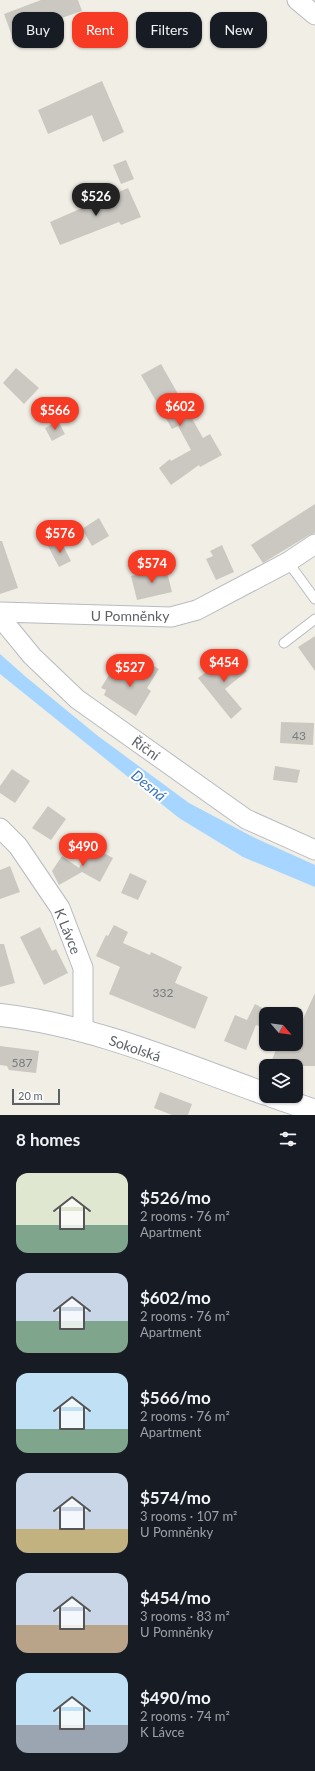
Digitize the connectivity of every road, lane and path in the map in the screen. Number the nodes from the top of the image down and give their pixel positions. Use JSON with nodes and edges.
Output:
{"nodes":[{"id":1,"x":297,"y":0,"type":"edge"},
{"id":2,"x":315,"y":15,"type":"edge"},
{"id":3,"x":315,"y":544,"type":"edge"},
{"id":4,"x":288,"y":562,"type":"junction"},
{"id":5,"x":315,"y":599,"type":"edge"},
{"id":6,"x":0,"y":612,"type":"edge"},
{"id":7,"x":0,"y":617,"type":"edge"},
{"id":8,"x":315,"y":619,"type":"edge"},
{"id":9,"x":284,"y":643,"type":"dead end"},
{"id":10,"x":0,"y":828,"type":"edge"},
{"id":11,"x":315,"y":850,"type":"edge"},
{"id":12,"x":0,"y":1015,"type":"edge"},
{"id":13,"x":83,"y":1029,"type":"junction"},
{"id":14,"x":259,"y":1092,"type":"edge"},
{"id":15,"x":292,"y":1103,"type":"edge"},
{"id":16,"x":315,"y":1111,"type":"edge"}],
"edges":[{"from":1,"to":2,"type":"street"},
{"from":3,"to":4,"type":"street","name":"U Pomněnky"},
{"from":4,"to":5,"type":"lane"},
{"from":4,"to":6,"type":"street","name":"U Pomněnky"},
{"from":7,"to":11,"type":"street","name":"Říční"},
{"from":8,"to":9,"type":"lane"},
{"from":10,"to":13,"type":"street","name":"K Lávce"},
{"from":12,"to":13,"type":"street","name":"Sokolská"},
{"from":13,"to":14,"type":"street","name":"Sokolská"},
{"from":15,"to":16,"type":"street"}]}
